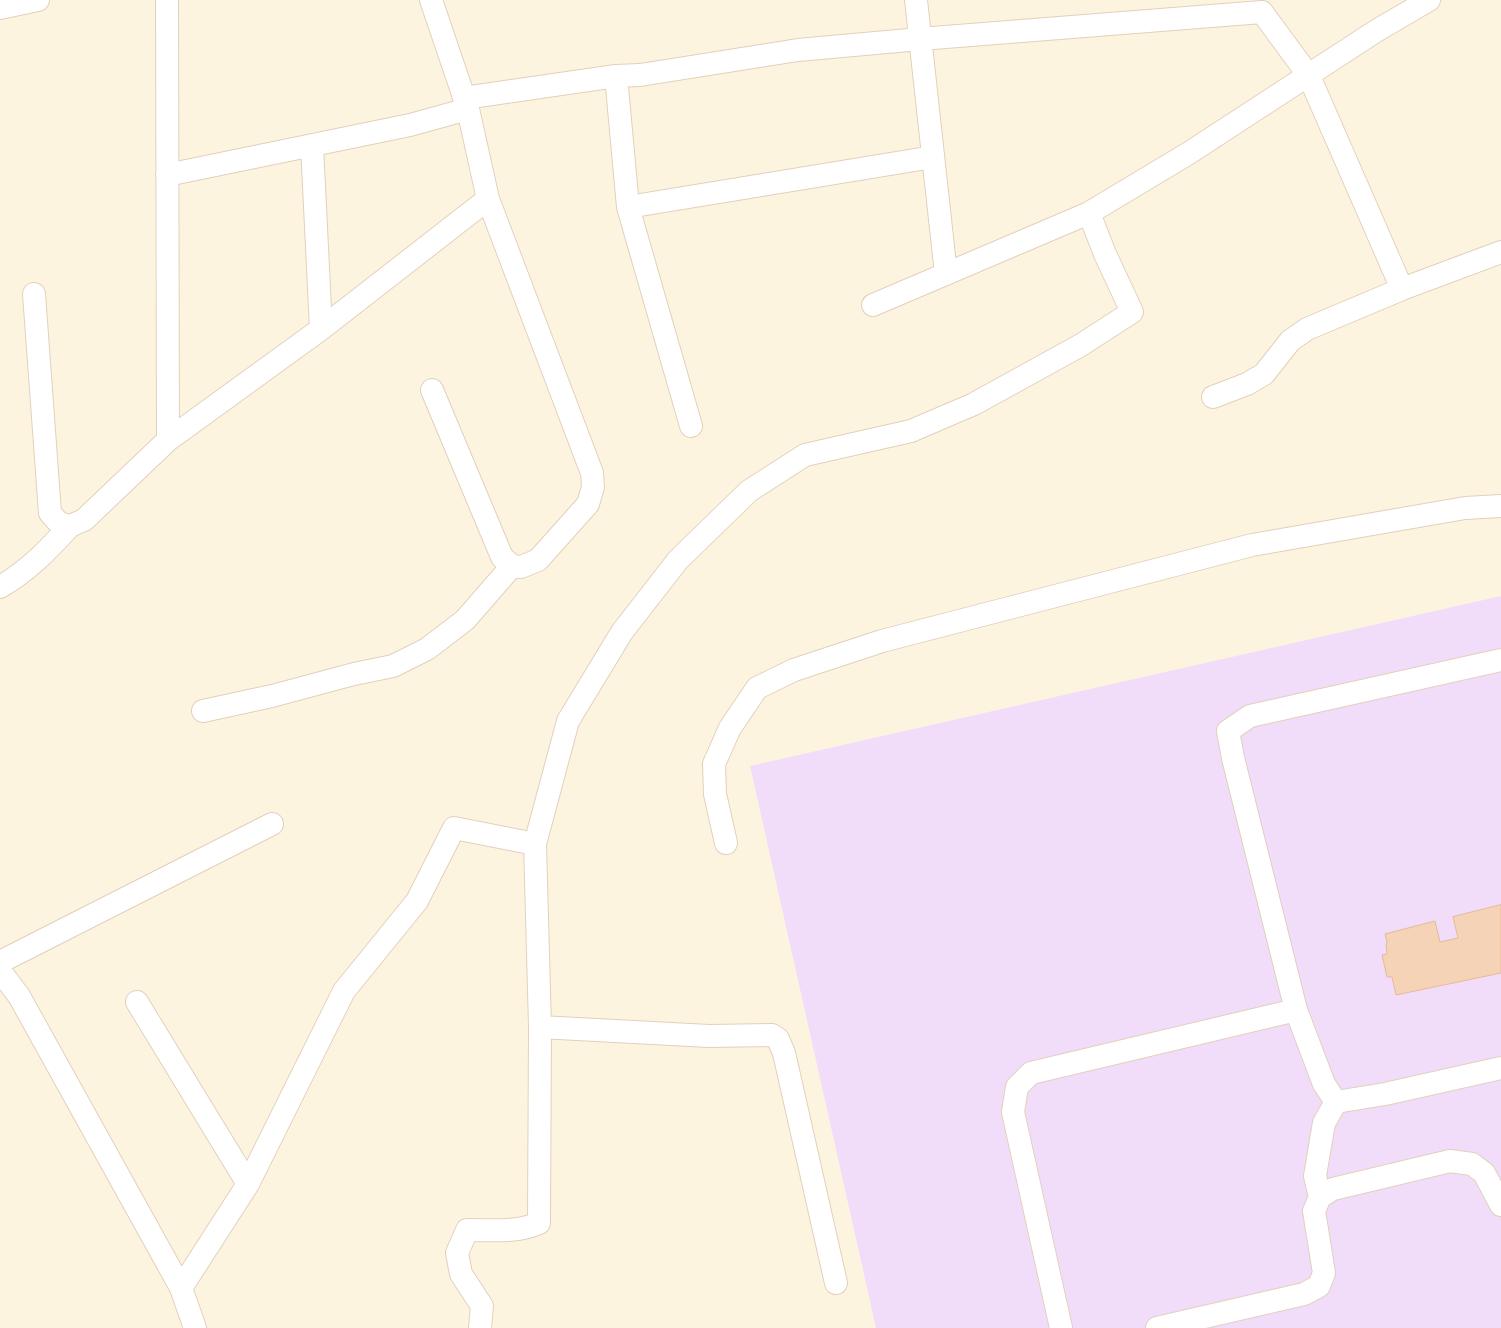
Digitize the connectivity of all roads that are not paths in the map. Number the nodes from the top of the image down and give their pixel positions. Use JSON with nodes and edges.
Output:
{"nodes":[{"id":1,"x":38,"y":0,"type":"edge"},
{"id":2,"x":167,"y":0,"type":"edge"},
{"id":3,"x":431,"y":0,"type":"edge"},
{"id":4,"x":916,"y":0,"type":"edge"},
{"id":5,"x":1429,"y":0,"type":"edge"},
{"id":6,"x":0,"y":8,"type":"edge"},
{"id":7,"x":920,"y":39,"type":"junction"},
{"id":8,"x":616,"y":76,"type":"junction"},
{"id":9,"x":1309,"y":76,"type":"junction"},
{"id":10,"x":466,"y":104,"type":"junction"},
{"id":11,"x":312,"y":145,"type":"junction"},
{"id":12,"x":933,"y":157,"type":"junction"},
{"id":13,"x":167,"y":175,"type":"junction"},
{"id":14,"x":488,"y":198,"type":"junction"},
{"id":15,"x":628,"y":207,"type":"junction"},
{"id":16,"x":1088,"y":212,"type":"junction"},
{"id":17,"x":1501,"y":252,"type":"edge"},
{"id":18,"x":946,"y":274,"type":"junction"},
{"id":19,"x":1402,"y":290,"type":"junction"},
{"id":20,"x":34,"y":294,"type":"dead end"},
{"id":21,"x":873,"y":305,"type":"dead end"},
{"id":22,"x":321,"y":329,"type":"junction"},
{"id":23,"x":432,"y":390,"type":"dead end"},
{"id":24,"x":1213,"y":397,"type":"dead end"},
{"id":25,"x":691,"y":426,"type":"dead end"},
{"id":26,"x":168,"y":440,"type":"junction"},
{"id":27,"x":1501,"y":506,"type":"edge"},
{"id":28,"x":70,"y":526,"type":"junction"},
{"id":29,"x":512,"y":566,"type":"junction"},
{"id":30,"x":0,"y":587,"type":"edge"},
{"id":31,"x":1501,"y":660,"type":"edge"},
{"id":32,"x":203,"y":711,"type":"dead end"},
{"id":33,"x":272,"y":824,"type":"dead end"},
{"id":34,"x":726,"y":842,"type":"dead end"},
{"id":35,"x":535,"y":844,"type":"junction"},
{"id":36,"x":0,"y":962,"type":"edge"},
{"id":37,"x":0,"y":971,"type":"edge"},
{"id":38,"x":137,"y":1002,"type":"dead end"},
{"id":39,"x":1296,"y":1010,"type":"junction"},
{"id":40,"x":540,"y":1027,"type":"junction"},
{"id":41,"x":1501,"y":1068,"type":"edge"},
{"id":42,"x":1336,"y":1102,"type":"junction"},
{"id":43,"x":248,"y":1184,"type":"junction"},
{"id":44,"x":1320,"y":1197,"type":"junction"},
{"id":45,"x":1501,"y":1205,"type":"edge"},
{"id":46,"x":836,"y":1283,"type":"dead end"},
{"id":47,"x":181,"y":1288,"type":"junction"},
{"id":48,"x":195,"y":1328,"type":"edge"},
{"id":49,"x":480,"y":1328,"type":"edge"},
{"id":50,"x":1061,"y":1328,"type":"edge"},
{"id":51,"x":1157,"y":1328,"type":"edge"}],
"edges":[{"from":1,"to":6,"type":"street"},
{"from":2,"to":13,"type":"street"},
{"from":3,"to":10,"type":"street"},
{"from":4,"to":7,"type":"street"},
{"from":5,"to":9,"type":"street"},
{"from":7,"to":8,"type":"street"},
{"from":7,"to":9,"type":"street"},
{"from":7,"to":12,"type":"street"},
{"from":8,"to":10,"type":"street"},
{"from":8,"to":15,"type":"street"},
{"from":9,"to":16,"type":"street"},
{"from":9,"to":19,"type":"street"},
{"from":10,"to":11,"type":"street"},
{"from":10,"to":14,"type":"street"},
{"from":11,"to":13,"type":"street"},
{"from":11,"to":22,"type":"street"},
{"from":12,"to":15,"type":"street"},
{"from":12,"to":18,"type":"street"},
{"from":13,"to":26,"type":"street"},
{"from":14,"to":22,"type":"street"},
{"from":14,"to":29,"type":"street"},
{"from":15,"to":25,"type":"street"},
{"from":16,"to":18,"type":"street"},
{"from":16,"to":35,"type":"street"},
{"from":17,"to":19,"type":"street"},
{"from":18,"to":21,"type":"street"},
{"from":19,"to":24,"type":"street"},
{"from":20,"to":28,"type":"street"},
{"from":22,"to":26,"type":"street"},
{"from":23,"to":29,"type":"street"},
{"from":26,"to":28,"type":"street"},
{"from":27,"to":34,"type":"street"},
{"from":28,"to":30,"type":"street"},
{"from":29,"to":32,"type":"street"},
{"from":31,"to":39,"type":"street"},
{"from":33,"to":36,"type":"street"},
{"from":35,"to":40,"type":"street"},
{"from":35,"to":43,"type":"street"},
{"from":37,"to":47,"type":"street"},
{"from":38,"to":43,"type":"street"},
{"from":39,"to":42,"type":"street"},
{"from":39,"to":50,"type":"street"},
{"from":40,"to":46,"type":"street"},
{"from":40,"to":49,"type":"street"},
{"from":41,"to":42,"type":"street"},
{"from":42,"to":44,"type":"street"},
{"from":43,"to":47,"type":"street"},
{"from":44,"to":45,"type":"street"},
{"from":44,"to":51,"type":"street"},
{"from":47,"to":48,"type":"street"}]}
